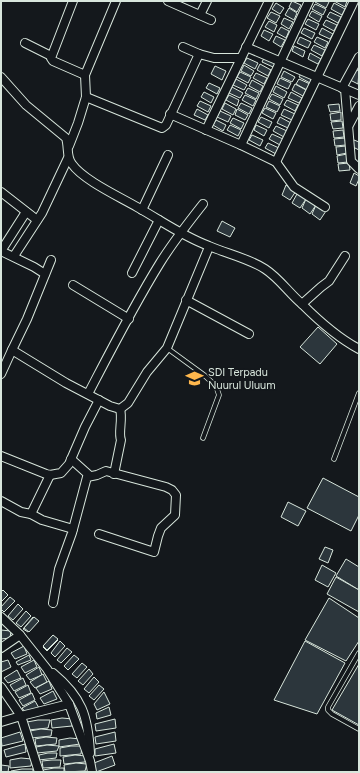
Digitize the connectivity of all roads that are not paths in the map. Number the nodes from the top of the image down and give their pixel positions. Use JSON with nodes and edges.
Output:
{"nodes":[{"id":1,"x":73,"y":1,"type":"edge"},
{"id":2,"x":116,"y":1,"type":"edge"},
{"id":3,"x":168,"y":1,"type":"edge"},
{"id":4,"x":207,"y":1,"type":"edge"},
{"id":5,"x":268,"y":1,"type":"edge"},
{"id":6,"x":309,"y":1,"type":"edge"},
{"id":7,"x":354,"y":1,"type":"edge"},
{"id":8,"x":200,"y":15,"type":"junction"},
{"id":9,"x":211,"y":20,"type":"dead end"},
{"id":10,"x":25,"y":43,"type":"dead end"},
{"id":11,"x":246,"y":46,"type":"junction"},
{"id":12,"x":183,"y":47,"type":"dead end"},
{"id":13,"x":199,"y":54,"type":"junction"},
{"id":14,"x":51,"y":56,"type":"junction"},
{"id":15,"x":359,"y":57,"type":"edge"},
{"id":16,"x":241,"y":58,"type":"junction"},
{"id":17,"x":281,"y":61,"type":"junction"},
{"id":18,"x":85,"y":75,"type":"junction"},
{"id":19,"x":1,"y":77,"type":"edge"},
{"id":20,"x":318,"y":77,"type":"junction"},
{"id":21,"x":344,"y":89,"type":"junction"},
{"id":22,"x":359,"y":95,"type":"edge"},
{"id":23,"x":86,"y":97,"type":"junction"},
{"id":24,"x":359,"y":106,"type":"edge"},
{"id":25,"x":170,"y":114,"type":"junction"},
{"id":26,"x":349,"y":126,"type":"junction"},
{"id":27,"x":206,"y":130,"type":"junction"},
{"id":28,"x":241,"y":145,"type":"junction"},
{"id":29,"x":69,"y":146,"type":"junction"},
{"id":30,"x":168,"y":155,"type":"dead end"},
{"id":31,"x":68,"y":158,"type":"junction"},
{"id":32,"x":276,"y":162,"type":"junction"},
{"id":33,"x":359,"y":169,"type":"edge"},
{"id":34,"x":1,"y":192,"type":"edge"},
{"id":35,"x":203,"y":204,"type":"dead end"},
{"id":36,"x":324,"y":207,"type":"dead end"},
{"id":37,"x":142,"y":210,"type":"junction"},
{"id":38,"x":26,"y":212,"type":"junction"},
{"id":39,"x":37,"y":220,"type":"junction"},
{"id":40,"x":159,"y":220,"type":"junction"},
{"id":41,"x":180,"y":234,"type":"junction"},
{"id":42,"x":209,"y":247,"type":"junction"},
{"id":43,"x":1,"y":251,"type":"edge"},
{"id":44,"x":14,"y":256,"type":"junction"},
{"id":45,"x":345,"y":256,"type":"dead end"},
{"id":46,"x":51,"y":260,"type":"dead end"},
{"id":47,"x":132,"y":273,"type":"dead end"},
{"id":48,"x":46,"y":274,"type":"junction"},
{"id":49,"x":73,"y":285,"type":"dead end"},
{"id":50,"x":186,"y":300,"type":"junction"},
{"id":51,"x":302,"y":304,"type":"junction"},
{"id":52,"x":129,"y":319,"type":"junction"},
{"id":53,"x":249,"y":334,"type":"dead end"},
{"id":54,"x":167,"y":348,"type":"junction"},
{"id":55,"x":359,"y":349,"type":"edge"},
{"id":56,"x":12,"y":350,"type":"junction"},
{"id":57,"x":1,"y":374,"type":"edge"},
{"id":58,"x":359,"y":393,"type":"edge"},
{"id":59,"x":88,"y":394,"type":"junction"},
{"id":60,"x":99,"y":400,"type":"junction"},
{"id":61,"x":120,"y":409,"type":"junction"},
{"id":62,"x":203,"y":438,"type":"dead end"},
{"id":63,"x":1,"y":456,"type":"edge"},
{"id":64,"x":71,"y":459,"type":"junction"},
{"id":65,"x":334,"y":459,"type":"dead end"},
{"id":66,"x":114,"y":474,"type":"junction"},
{"id":67,"x":50,"y":475,"type":"junction"},
{"id":68,"x":90,"y":476,"type":"junction"},
{"id":69,"x":1,"y":501,"type":"edge"},
{"id":70,"x":30,"y":514,"type":"junction"},
{"id":71,"x":73,"y":529,"type":"junction"},
{"id":72,"x":99,"y":534,"type":"dead end"},
{"id":73,"x":52,"y":603,"type":"dead end"},
{"id":74,"x":1,"y":617,"type":"edge"},
{"id":75,"x":20,"y":635,"type":"junction"},
{"id":76,"x":1,"y":648,"type":"edge"},
{"id":77,"x":359,"y":653,"type":"edge"},
{"id":78,"x":47,"y":669,"type":"junction"},
{"id":79,"x":1,"y":687,"type":"edge"},
{"id":80,"x":69,"y":704,"type":"junction"},
{"id":81,"x":21,"y":716,"type":"junction"},
{"id":82,"x":1,"y":722,"type":"edge"},
{"id":83,"x":359,"y":729,"type":"edge"},
{"id":84,"x":90,"y":761,"type":"junction"},
{"id":85,"x":38,"y":772,"type":"edge"},
{"id":86,"x":92,"y":772,"type":"edge"}],
"edges":[{"from":1,"to":14,"type":"street"},
{"from":2,"to":18,"type":"street"},
{"from":3,"to":8,"type":"street"},
{"from":4,"to":8,"type":"street"},
{"from":5,"to":11,"type":"street"},
{"from":6,"to":17,"type":"street"},
{"from":7,"to":20,"type":"street"},
{"from":8,"to":9,"type":"street"},
{"from":10,"to":14,"type":"street"},
{"from":11,"to":16,"type":"street"},
{"from":11,"to":17,"type":"street"},
{"from":12,"to":13,"type":"street"},
{"from":13,"to":16,"type":"street"},
{"from":13,"to":25,"type":"street"},
{"from":14,"to":18,"type":"street"},
{"from":15,"to":21,"type":"street"},
{"from":16,"to":27,"type":"street"},
{"from":17,"to":20,"type":"street"},
{"from":17,"to":28,"type":"street"},
{"from":18,"to":23,"type":"street"},
{"from":19,"to":29,"type":"street"},
{"from":20,"to":21,"type":"street"},
{"from":20,"to":32,"type":"street"},
{"from":21,"to":22,"type":"street"},
{"from":21,"to":26,"type":"street"},
{"from":23,"to":25,"type":"street"},
{"from":23,"to":29,"type":"street"},
{"from":24,"to":26,"type":"street"},
{"from":25,"to":27,"type":"street"},
{"from":26,"to":33,"type":"street"},
{"from":27,"to":28,"type":"street"},
{"from":28,"to":32,"type":"street"},
{"from":29,"to":31,"type":"street"},
{"from":30,"to":37,"type":"street"},
{"from":31,"to":37,"type":"street"},
{"from":31,"to":39,"type":"street"},
{"from":32,"to":36,"type":"street"},
{"from":34,"to":38,"type":"street"},
{"from":35,"to":41,"type":"street"},
{"from":37,"to":40,"type":"street"},
{"from":38,"to":39,"type":"street"},
{"from":38,"to":43,"type":"street"},
{"from":39,"to":44,"type":"street"},
{"from":40,"to":41,"type":"street"},
{"from":40,"to":47,"type":"street"},
{"from":41,"to":42,"type":"street"},
{"from":41,"to":52,"type":"street"},
{"from":42,"to":50,"type":"street"},
{"from":42,"to":51,"type":"street"},
{"from":43,"to":44,"type":"street"},
{"from":44,"to":48,"type":"street"},
{"from":45,"to":51,"type":"street"},
{"from":46,"to":48,"type":"street"},
{"from":48,"to":56,"type":"street"},
{"from":49,"to":52,"type":"street"},
{"from":50,"to":53,"type":"street"},
{"from":50,"to":54,"type":"street"},
{"from":51,"to":55,"type":"street"},
{"from":52,"to":59,"type":"street"},
{"from":54,"to":61,"type":"street"},
{"from":54,"to":62,"type":"lane"},
{"from":56,"to":57,"type":"street"},
{"from":56,"to":59,"type":"street"},
{"from":58,"to":65,"type":"lane"},
{"from":59,"to":60,"type":"street"},
{"from":60,"to":61,"type":"street"},
{"from":60,"to":64,"type":"street"},
{"from":61,"to":66,"type":"street"},
{"from":63,"to":67,"type":"street"},
{"from":64,"to":67,"type":"street"},
{"from":64,"to":68,"type":"street"},
{"from":66,"to":68,"type":"street"},
{"from":66,"to":72,"type":"street"},
{"from":67,"to":70,"type":"street"},
{"from":68,"to":71,"type":"street"},
{"from":69,"to":70,"type":"street"},
{"from":70,"to":71,"type":"street"},
{"from":71,"to":73,"type":"street"},
{"from":74,"to":75,"type":"street"},
{"from":75,"to":76,"type":"street"},
{"from":75,"to":78,"type":"street"},
{"from":77,"to":83,"type":"lane"},
{"from":78,"to":80,"type":"street"},
{"from":78,"to":84,"type":"street"},
{"from":79,"to":81,"type":"street"},
{"from":80,"to":81,"type":"street"},
{"from":80,"to":84,"type":"street"},
{"from":81,"to":82,"type":"street"},
{"from":81,"to":85,"type":"street"},
{"from":84,"to":86,"type":"street"}]}
